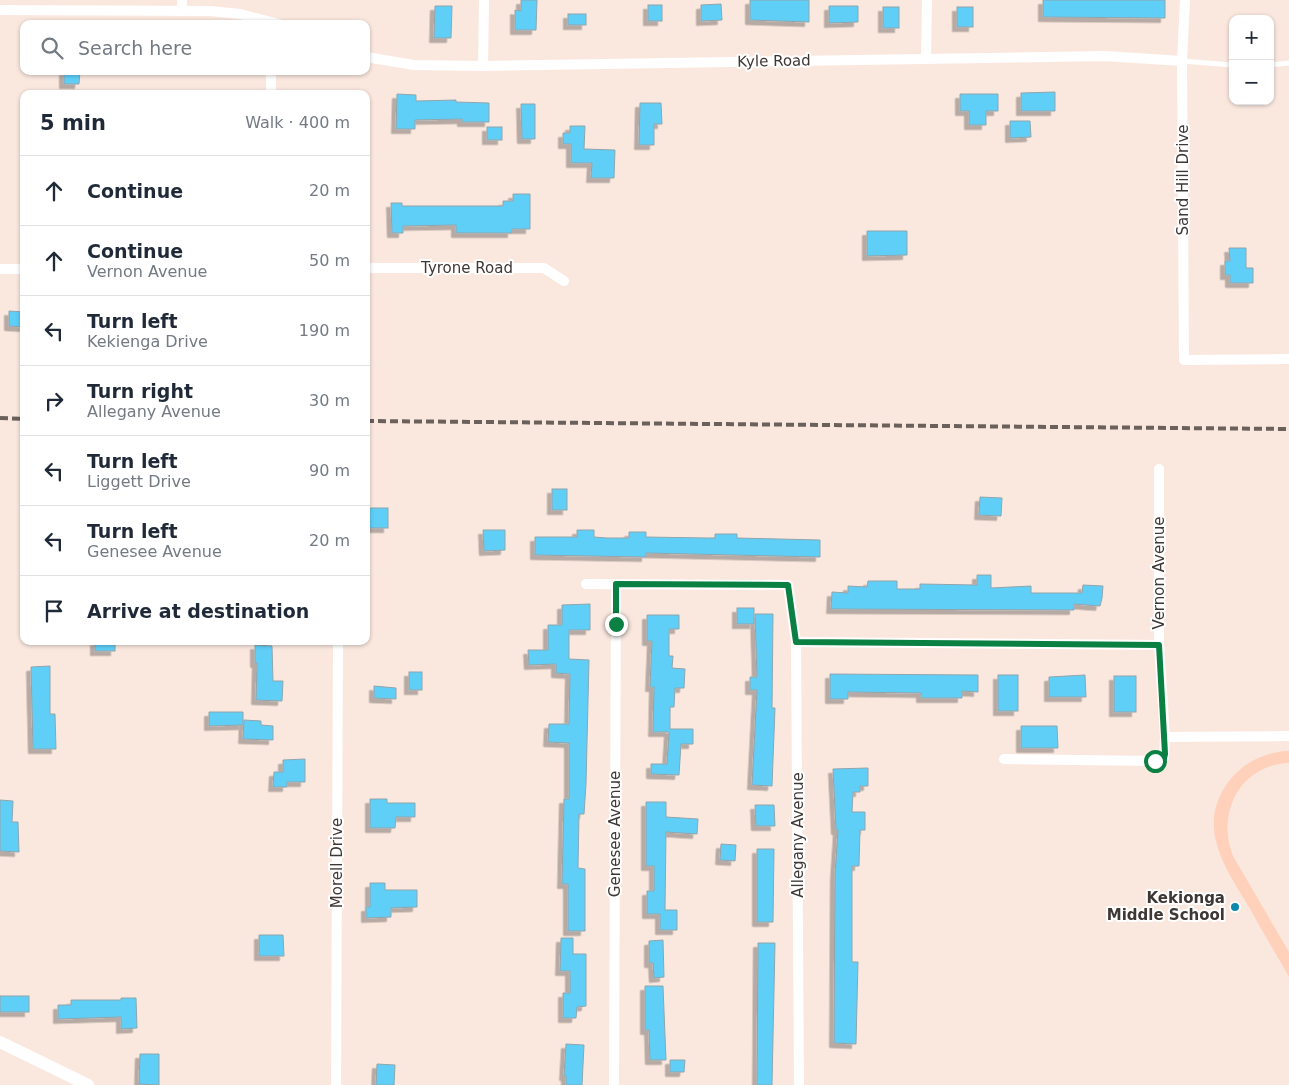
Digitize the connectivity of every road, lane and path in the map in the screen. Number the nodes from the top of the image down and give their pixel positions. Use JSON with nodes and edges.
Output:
{"nodes":[{"id":1,"x":484,"y":0,"type":"edge"},
{"id":2,"x":927,"y":0,"type":"edge"},
{"id":3,"x":1185,"y":0,"type":"edge"},
{"id":4,"x":182,"y":5,"type":"edge"},
{"id":5,"x":0,"y":10,"type":"edge"},
{"id":6,"x":262,"y":20,"type":"edge"},
{"id":7,"x":370,"y":58,"type":"edge"},
{"id":8,"x":926,"y":58,"type":"junction"},
{"id":9,"x":1182,"y":61,"type":"junction"},
{"id":10,"x":1289,"y":63,"type":"edge"},
{"id":11,"x":1229,"y":65,"type":"edge"},
{"id":12,"x":1274,"y":65,"type":"edge"},
{"id":13,"x":483,"y":66,"type":"junction"},
{"id":14,"x":271,"y":75,"type":"edge"},
{"id":15,"x":271,"y":90,"type":"edge"},
{"id":16,"x":370,"y":268,"type":"edge"},
{"id":17,"x":0,"y":269,"type":"edge"},
{"id":18,"x":20,"y":269,"type":"edge"},
{"id":19,"x":564,"y":281,"type":"dead end"},
{"id":20,"x":1289,"y":359,"type":"edge"},
{"id":21,"x":1159,"y":469,"type":"dead end"},
{"id":22,"x":586,"y":584,"type":"dead end"},
{"id":23,"x":616,"y":584,"type":"junction"},
{"id":24,"x":796,"y":642,"type":"junction"},
{"id":25,"x":338,"y":645,"type":"edge"},
{"id":26,"x":1159,"y":645,"type":"junction"},
{"id":27,"x":1289,"y":736,"type":"edge"},
{"id":28,"x":1165,"y":737,"type":"junction"},
{"id":29,"x":1004,"y":759,"type":"dead end"},
{"id":30,"x":0,"y":1042,"type":"edge"},
{"id":31,"x":88,"y":1085,"type":"edge"},
{"id":32,"x":336,"y":1085,"type":"edge"},
{"id":33,"x":614,"y":1085,"type":"edge"},
{"id":34,"x":800,"y":1085,"type":"edge"}],
"edges":[{"from":1,"to":13,"type":"street"},
{"from":2,"to":8,"type":"street"},
{"from":3,"to":9,"type":"street","name":"Sand Hill Drive"},
{"from":4,"to":5,"type":"street"},
{"from":4,"to":6,"type":"street"},
{"from":7,"to":13,"type":"street","name":"Kyle Road"},
{"from":8,"to":9,"type":"street","name":"Kyle Road"},
{"from":8,"to":13,"type":"street","name":"Kyle Road"},
{"from":9,"to":11,"type":"lane"},
{"from":9,"to":20,"type":"street","name":"Sand Hill Drive"},
{"from":10,"to":12,"type":"lane"},
{"from":14,"to":15,"type":"street"},
{"from":16,"to":19,"type":"street","name":"Tyrone Road"},
{"from":17,"to":18,"type":"street"},
{"from":21,"to":26,"type":"street","name":"Vernon Avenue"},
{"from":22,"to":23,"type":"street"},
{"from":23,"to":24,"type":"street","name":"Allegany Avenue"},
{"from":23,"to":33,"type":"street","name":"Genesee Avenue"},
{"from":24,"to":26,"type":"street"},
{"from":24,"to":34,"type":"street","name":"Allegany Avenue"},
{"from":25,"to":32,"type":"street","name":"Morell Drive"},
{"from":26,"to":28,"type":"street","name":"Vernon Avenue"},
{"from":27,"to":28,"type":"street"},
{"from":28,"to":29,"type":"street","name":"Vernon Avenue"},
{"from":30,"to":31,"type":"street"}]}
